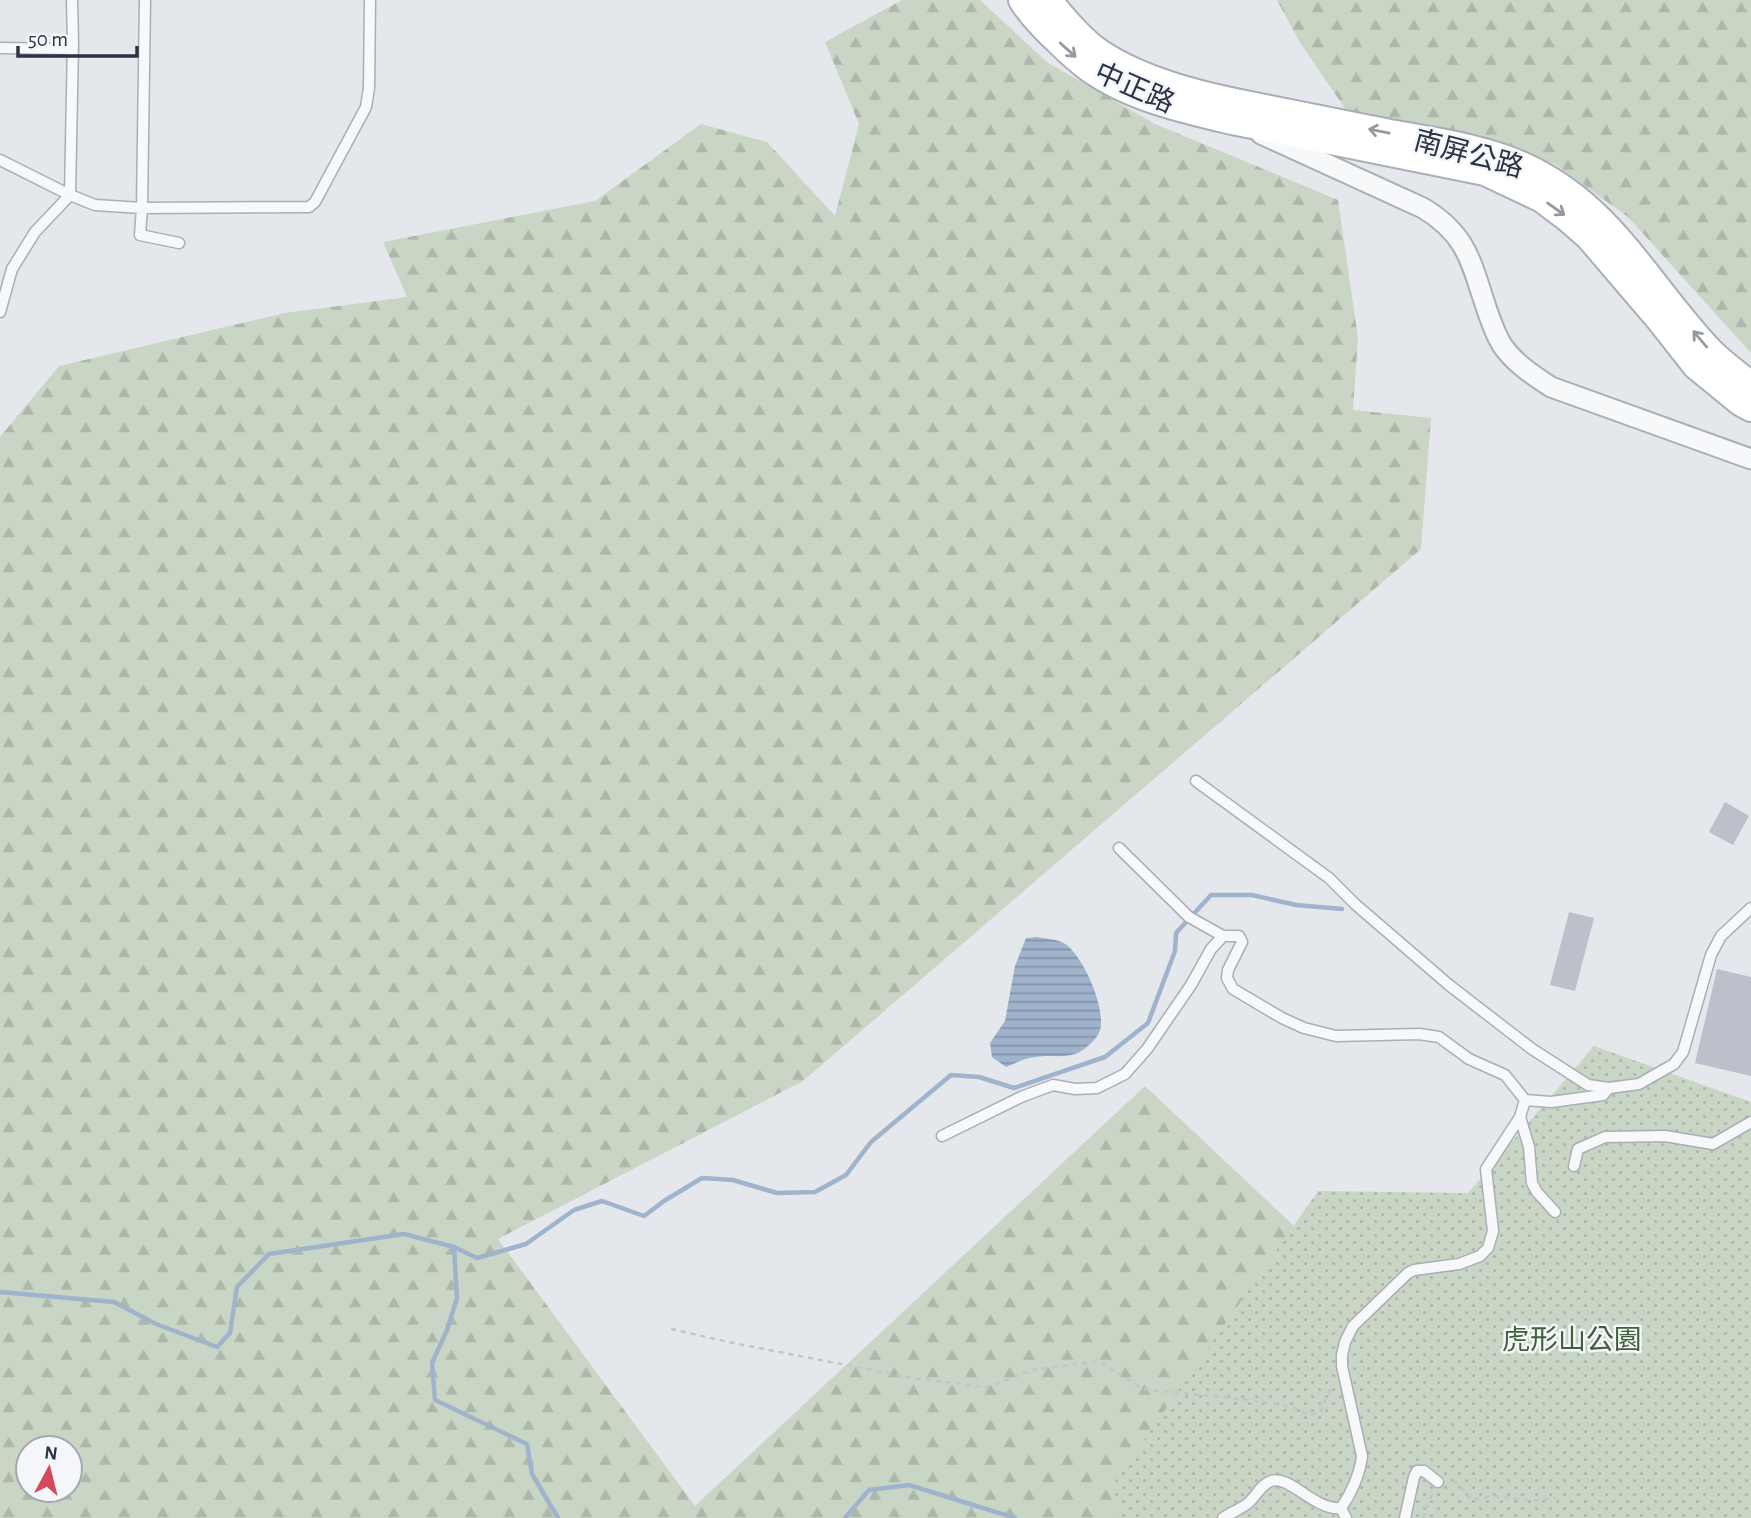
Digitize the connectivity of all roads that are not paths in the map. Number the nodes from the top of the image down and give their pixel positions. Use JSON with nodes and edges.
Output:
{"nodes":[{"id":1,"x":72,"y":0,"type":"edge"},
{"id":2,"x":145,"y":0,"type":"edge"},
{"id":3,"x":370,"y":0,"type":"edge"},
{"id":4,"x":1022,"y":0,"type":"edge"},
{"id":5,"x":1048,"y":0,"type":"edge"},
{"id":6,"x":0,"y":48,"type":"edge"},
{"id":7,"x":73,"y":49,"type":"junction"},
{"id":8,"x":1185,"y":90,"type":"junction"},
{"id":9,"x":1232,"y":121,"type":"junction"},
{"id":10,"x":0,"y":160,"type":"edge"},
{"id":11,"x":70,"y":195,"type":"junction"},
{"id":12,"x":142,"y":208,"type":"junction"},
{"id":13,"x":179,"y":243,"type":"dead end"},
{"id":14,"x":0,"y":312,"type":"edge"},
{"id":15,"x":1751,"y":385,"type":"edge"},
{"id":16,"x":1751,"y":408,"type":"edge"},
{"id":17,"x":1751,"y":459,"type":"edge"},
{"id":18,"x":1196,"y":781,"type":"dead end"},
{"id":19,"x":1119,"y":848,"type":"dead end"},
{"id":20,"x":1751,"y":908,"type":"edge"},
{"id":21,"x":1223,"y":936,"type":"junction"},
{"id":22,"x":1609,"y":1088,"type":"junction"},
{"id":23,"x":1525,"y":1100,"type":"junction"},
{"id":24,"x":1520,"y":1117,"type":"junction"},
{"id":25,"x":1751,"y":1122,"type":"edge"},
{"id":26,"x":942,"y":1136,"type":"dead end"},
{"id":27,"x":1574,"y":1166,"type":"dead end"},
{"id":28,"x":1555,"y":1212,"type":"dead end"},
{"id":29,"x":1438,"y":1482,"type":"road end"},
{"id":30,"x":1343,"y":1513,"type":"edge"},
{"id":31,"x":1223,"y":1518,"type":"edge"},
{"id":32,"x":1405,"y":1518,"type":"edge"}],
"edges":[{"from":1,"to":7,"type":"lane"},
{"from":2,"to":12,"type":"lane"},
{"from":3,"to":12,"type":"lane"},
{"from":4,"to":9,"type":"main road","name":"中正路","one_way":true},
{"from":5,"to":8,"type":"main road","name":"中正路"},
{"from":6,"to":7,"type":"lane"},
{"from":7,"to":11,"type":"lane"},
{"from":8,"to":9,"type":"street"},
{"from":15,"to":8,"type":"main road","name":"南屏公路","one_way":true},
{"from":9,"to":16,"type":"main road","name":"南屏公路","one_way":true},
{"from":9,"to":17,"type":"street"},
{"from":10,"to":11,"type":"lane"},
{"from":11,"to":12,"type":"lane"},
{"from":11,"to":14,"type":"lane"},
{"from":12,"to":13,"type":"lane"},
{"from":18,"to":22,"type":"lane"},
{"from":19,"to":21,"type":"lane"},
{"from":20,"to":22,"type":"lane"},
{"from":21,"to":23,"type":"lane"},
{"from":21,"to":26,"type":"lane"},
{"from":22,"to":23,"type":"lane"},
{"from":23,"to":24,"type":"lane"},
{"from":24,"to":28,"type":"lane"},
{"from":24,"to":30,"type":"lane"},
{"from":25,"to":27,"type":"lane"},
{"from":29,"to":32,"type":"lane"},
{"from":30,"to":31,"type":"lane"}]}
